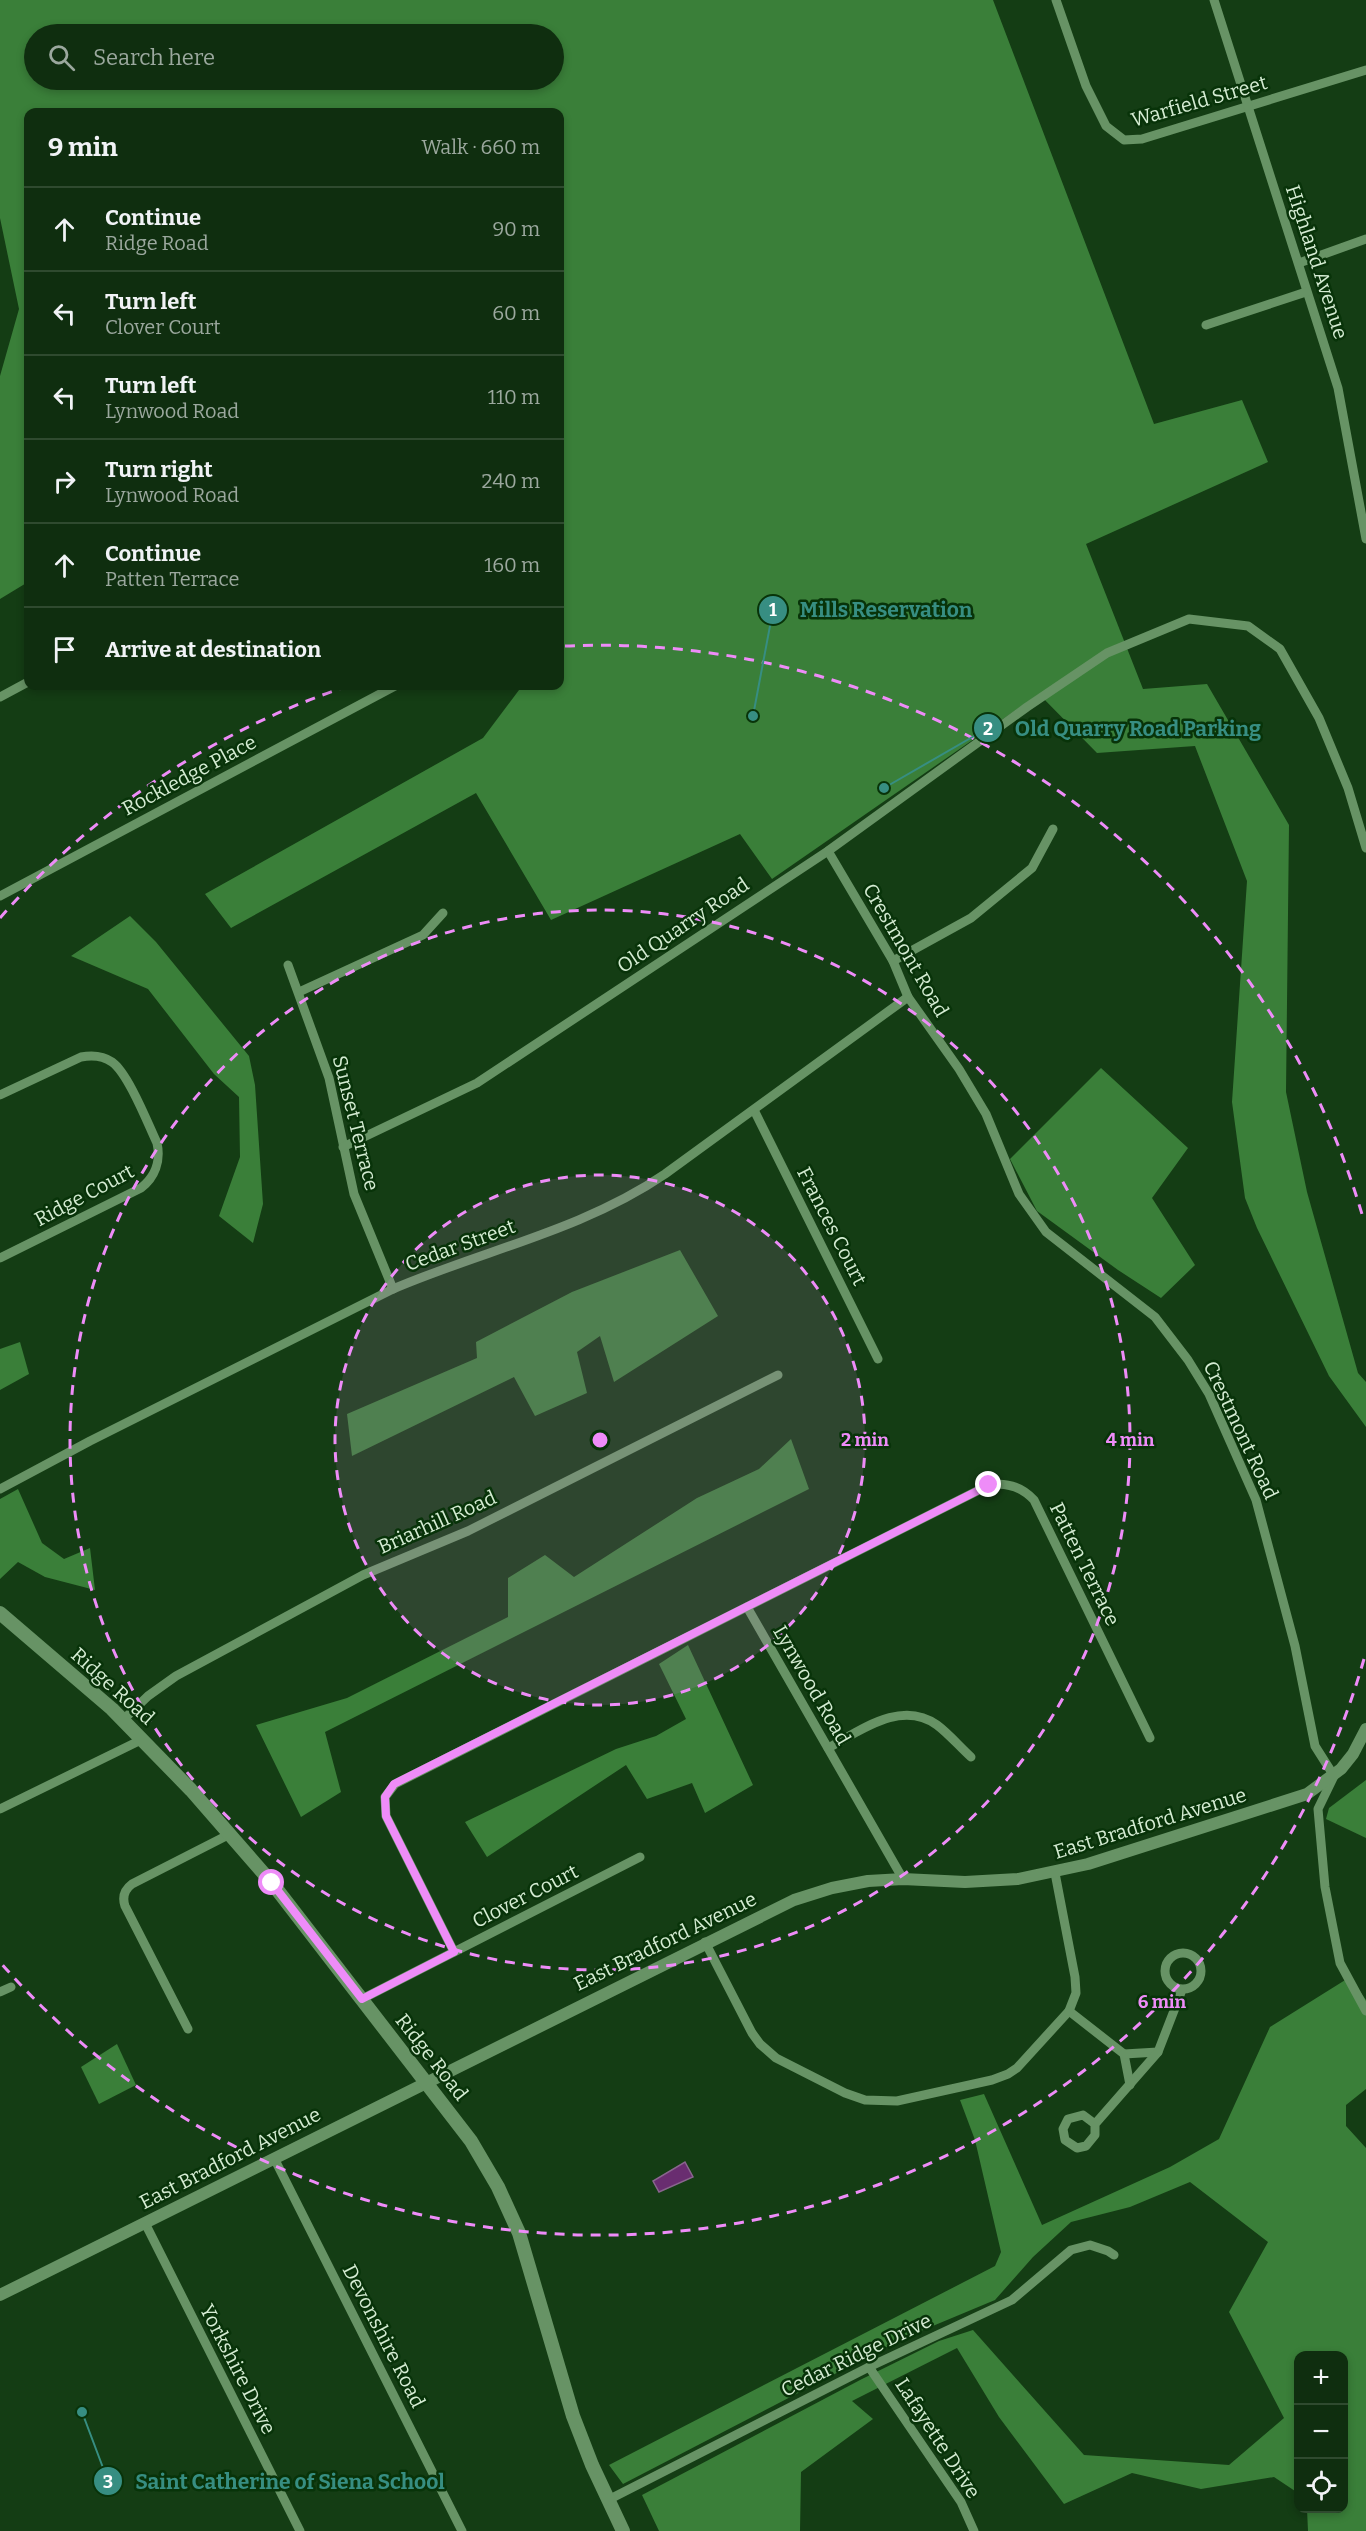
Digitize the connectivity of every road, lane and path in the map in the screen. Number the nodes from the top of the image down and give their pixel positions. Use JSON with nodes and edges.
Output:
{"nodes":[{"id":1,"x":1056,"y":0,"type":"edge"},
{"id":2,"x":1214,"y":0,"type":"edge"},
{"id":3,"x":1366,"y":70,"type":"edge"},
{"id":4,"x":1248,"y":106,"type":"junction"},
{"id":5,"x":1366,"y":239,"type":"edge"},
{"id":6,"x":1299,"y":263,"type":"junction"},
{"id":7,"x":1306,"y":292,"type":"junction"},
{"id":8,"x":1206,"y":325,"type":"dead end"},
{"id":9,"x":1366,"y":539,"type":"edge"},
{"id":10,"x":24,"y":684,"type":"edge"},
{"id":11,"x":387,"y":690,"type":"edge"},
{"id":12,"x":0,"y":697,"type":"edge"},
{"id":13,"x":1053,"y":830,"type":"dead end"},
{"id":14,"x":1366,"y":848,"type":"edge"},
{"id":15,"x":828,"y":851,"type":"junction"},
{"id":16,"x":0,"y":896,"type":"edge"},
{"id":17,"x":443,"y":913,"type":"dead end"},
{"id":18,"x":894,"y":961,"type":"junction"},
{"id":19,"x":288,"y":965,"type":"dead end"},
{"id":20,"x":299,"y":992,"type":"junction"},
{"id":21,"x":908,"y":998,"type":"junction"},
{"id":22,"x":0,"y":1095,"type":"edge"},
{"id":23,"x":754,"y":1110,"type":"junction"},
{"id":24,"x":343,"y":1147,"type":"junction"},
{"id":25,"x":0,"y":1258,"type":"edge"},
{"id":26,"x":393,"y":1289,"type":"junction"},
{"id":27,"x":878,"y":1359,"type":"dead end"},
{"id":28,"x":778,"y":1376,"type":"dead end"},
{"id":29,"x":0,"y":1489,"type":"edge"},
{"id":30,"x":747,"y":1607,"type":"junction"},
{"id":31,"x":0,"y":1613,"type":"edge"},
{"id":32,"x":123,"y":1720,"type":"junction"},
{"id":33,"x":1365,"y":1734,"type":"edge"},
{"id":34,"x":1150,"y":1738,"type":"dead end"},
{"id":35,"x":142,"y":1739,"type":"junction"},
{"id":36,"x":828,"y":1748,"type":"junction"},
{"id":37,"x":971,"y":1757,"type":"dead end"},
{"id":38,"x":1334,"y":1776,"type":"junction"},
{"id":39,"x":0,"y":1809,"type":"edge"},
{"id":40,"x":230,"y":1834,"type":"junction"},
{"id":41,"x":640,"y":1857,"type":"dead end"},
{"id":42,"x":1055,"y":1873,"type":"junction"},
{"id":43,"x":903,"y":1879,"type":"junction"},
{"id":44,"x":705,"y":1942,"type":"junction"},
{"id":45,"x":454,"y":1952,"type":"junction"},
{"id":46,"x":11,"y":1987,"type":"dead end"},
{"id":47,"x":1182,"y":1990,"type":"junction"},
{"id":48,"x":0,"y":1992,"type":"edge"},
{"id":49,"x":362,"y":1999,"type":"junction"},
{"id":50,"x":1069,"y":2011,"type":"junction"},
{"id":51,"x":1366,"y":2011,"type":"edge"},
{"id":52,"x":188,"y":2029,"type":"dead end"},
{"id":53,"x":1158,"y":2052,"type":"junction"},
{"id":54,"x":1124,"y":2054,"type":"junction"},
{"id":55,"x":426,"y":2082,"type":"junction"},
{"id":56,"x":1130,"y":2085,"type":"junction"},
{"id":57,"x":1095,"y":2124,"type":"dead end"},
{"id":58,"x":274,"y":2158,"type":"junction"},
{"id":59,"x":145,"y":2223,"type":"junction"},
{"id":60,"x":1114,"y":2255,"type":"dead end"},
{"id":61,"x":0,"y":2295,"type":"edge"},
{"id":62,"x":869,"y":2367,"type":"junction"},
{"id":63,"x":608,"y":2500,"type":"junction"},
{"id":64,"x":300,"y":2531,"type":"edge"},
{"id":65,"x":462,"y":2531,"type":"edge"},
{"id":66,"x":623,"y":2531,"type":"edge"},
{"id":67,"x":974,"y":2531,"type":"edge"}],
"edges":[{"from":1,"to":4,"type":"street","name":"Warfield Street"},
{"from":2,"to":4,"type":"street","name":"Highland Avenue"},
{"from":3,"to":4,"type":"street","name":"Warfield Street"},
{"from":4,"to":6,"type":"street","name":"Highland Avenue"},
{"from":5,"to":6,"type":"street"},
{"from":6,"to":7,"type":"street","name":"Highland Avenue"},
{"from":7,"to":8,"type":"street"},
{"from":7,"to":9,"type":"street","name":"Highland Avenue"},
{"from":10,"to":12,"type":"street"},
{"from":11,"to":16,"type":"street","name":"Rockledge Place"},
{"from":13,"to":18,"type":"street"},
{"from":14,"to":15,"type":"street","name":"Old Quarry Road"},
{"from":15,"to":18,"type":"street","name":"Crestmont Road"},
{"from":15,"to":24,"type":"street","name":"Old Quarry Road"},
{"from":17,"to":20,"type":"street"},
{"from":18,"to":21,"type":"street","name":"Crestmont Road"},
{"from":19,"to":20,"type":"street","name":"Sunset Terrace"},
{"from":20,"to":24,"type":"street","name":"Sunset Terrace"},
{"from":21,"to":23,"type":"street","name":"Cedar Street"},
{"from":21,"to":38,"type":"street","name":"Crestmont Road"},
{"from":22,"to":25,"type":"street","name":"Ridge Court"},
{"from":23,"to":26,"type":"street","name":"Cedar Street"},
{"from":23,"to":27,"type":"street","name":"Frances Court"},
{"from":24,"to":26,"type":"street","name":"Sunset Terrace"},
{"from":26,"to":29,"type":"street","name":"Cedar Street"},
{"from":28,"to":32,"type":"street","name":"Briarhill Road"},
{"from":30,"to":34,"type":"street","name":"Patten Terrace"},
{"from":30,"to":36,"type":"street","name":"Lynwood Road"},
{"from":30,"to":45,"type":"street"},
{"from":31,"to":32,"type":"main road","name":"Ridge Road"},
{"from":32,"to":35,"type":"main road","name":"Ridge Road"},
{"from":33,"to":38,"type":"street","name":"East Bradford Avenue"},
{"from":35,"to":39,"type":"street"},
{"from":35,"to":40,"type":"main road","name":"Ridge Road"},
{"from":36,"to":37,"type":"street"},
{"from":36,"to":43,"type":"street","name":"Lynwood Road"},
{"from":38,"to":42,"type":"street","name":"East Bradford Avenue"},
{"from":38,"to":51,"type":"street"},
{"from":40,"to":49,"type":"main road","name":"Ridge Road"},
{"from":40,"to":52,"type":"street"},
{"from":41,"to":45,"type":"street","name":"Clover Court"},
{"from":42,"to":43,"type":"street","name":"East Bradford Avenue"},
{"from":42,"to":50,"type":"street"},
{"from":43,"to":44,"type":"street","name":"East Bradford Avenue"},
{"from":44,"to":50,"type":"street"},
{"from":44,"to":55,"type":"street","name":"East Bradford Avenue"},
{"from":45,"to":49,"type":"street","name":"Clover Court"},
{"from":46,"to":48,"type":"street"},
{"from":47,"to":47,"type":"street"},
{"from":47,"to":53,"type":"street"},
{"from":49,"to":55,"type":"main road","name":"Ridge Road"},
{"from":50,"to":54,"type":"street"},
{"from":53,"to":54,"type":"street"},
{"from":53,"to":56,"type":"street"},
{"from":54,"to":56,"type":"street"},
{"from":55,"to":58,"type":"street","name":"East Bradford Avenue"},
{"from":55,"to":63,"type":"main road","name":"Ridge Road"},
{"from":56,"to":57,"type":"street"},
{"from":58,"to":59,"type":"street","name":"East Bradford Avenue"},
{"from":58,"to":65,"type":"street","name":"Devonshire Road"},
{"from":59,"to":61,"type":"street","name":"East Bradford Avenue"},
{"from":59,"to":64,"type":"street","name":"Yorkshire Drive"},
{"from":60,"to":62,"type":"street","name":"Cedar Ridge Drive"},
{"from":62,"to":63,"type":"street","name":"Cedar Ridge Drive"},
{"from":62,"to":67,"type":"street","name":"Lafayette Drive"},
{"from":63,"to":66,"type":"main road","name":"Ridge Road"}]}
